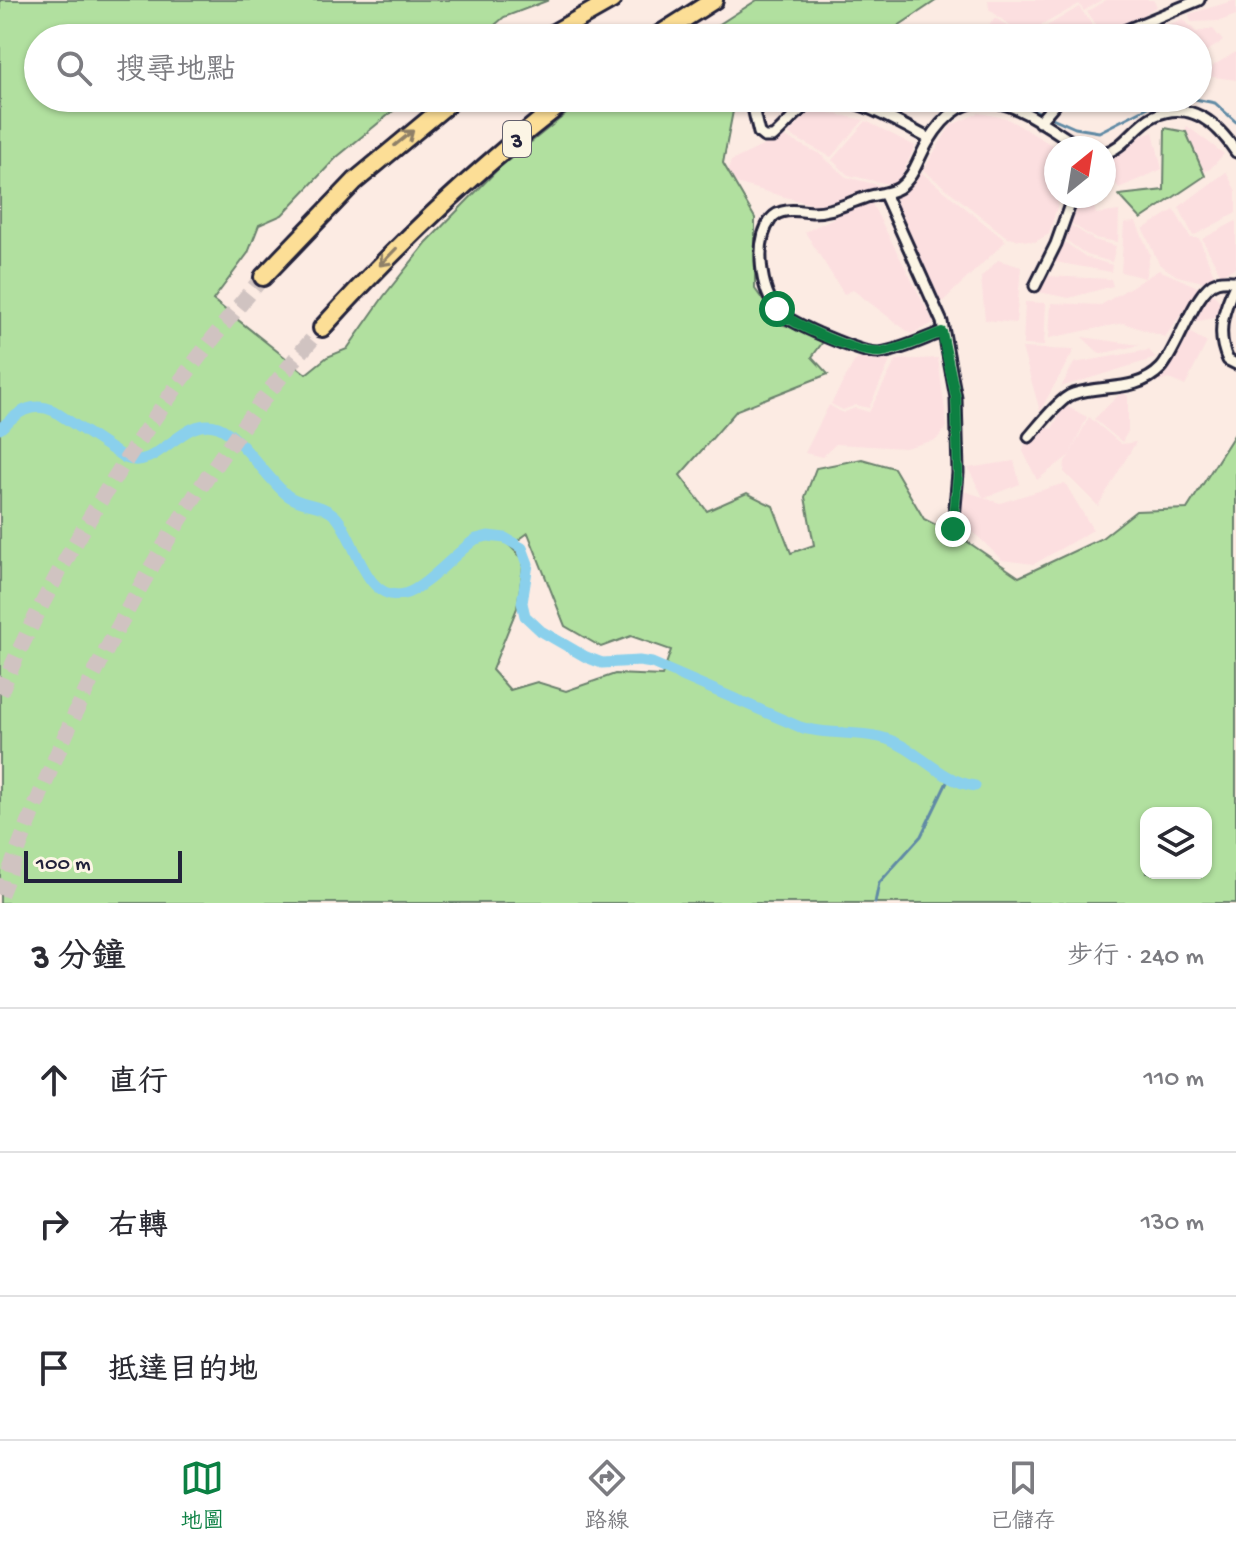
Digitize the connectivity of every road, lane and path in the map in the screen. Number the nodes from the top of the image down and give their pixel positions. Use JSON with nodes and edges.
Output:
{"nodes":[{"id":1,"x":612,"y":0,"type":"edge"},
{"id":2,"x":714,"y":0,"type":"edge"},
{"id":3,"x":1199,"y":0,"type":"edge"},
{"id":4,"x":1173,"y":4,"type":"edge"},
{"id":5,"x":570,"y":24,"type":"edge"},
{"id":6,"x":676,"y":24,"type":"edge"},
{"id":7,"x":1136,"y":24,"type":"edge"},
{"id":8,"x":438,"y":112,"type":"edge"},
{"id":9,"x":552,"y":112,"type":"edge"},
{"id":10,"x":754,"y":112,"type":"dead end"},
{"id":11,"x":800,"y":112,"type":"edge"},
{"id":12,"x":874,"y":112,"type":"edge"},
{"id":13,"x":955,"y":112,"type":"edge"},
{"id":14,"x":1025,"y":112,"type":"edge"},
{"id":15,"x":1047,"y":112,"type":"edge"},
{"id":16,"x":1170,"y":112,"type":"edge"},
{"id":17,"x":1181,"y":112,"type":"edge"},
{"id":18,"x":1040,"y":120,"type":"junction"},
{"id":19,"x":1064,"y":136,"type":"edge"},
{"id":20,"x":930,"y":139,"type":"junction"},
{"id":21,"x":1116,"y":148,"type":"edge"},
{"id":22,"x":1236,"y":152,"type":"edge"},
{"id":23,"x":884,"y":193,"type":"junction"},
{"id":24,"x":1069,"y":208,"type":"edge"},
{"id":25,"x":263,"y":277,"type":"tunnel mouth"},
{"id":26,"x":1236,"y":282,"type":"edge"},
{"id":27,"x":1035,"y":286,"type":"dead end"},
{"id":28,"x":322,"y":328,"type":"tunnel mouth"},
{"id":29,"x":942,"y":332,"type":"junction"},
{"id":30,"x":1236,"y":364,"type":"edge"},
{"id":31,"x":1029,"y":437,"type":"dead end"},
{"id":32,"x":953,"y":529,"type":"dead end"}],
"edges":[{"from":1,"to":5,"type":"highway"},
{"from":2,"to":6,"type":"highway"},
{"from":3,"to":4,"type":"street"},
{"from":4,"to":7,"type":"street"},
{"from":25,"to":8,"type":"highway","one_way":true},
{"from":9,"to":28,"type":"highway","number":"3","one_way":true},
{"from":10,"to":11,"type":"street"},
{"from":12,"to":20,"type":"street"},
{"from":13,"to":20,"type":"street"},
{"from":14,"to":18,"type":"street"},
{"from":15,"to":18,"type":"street"},
{"from":16,"to":21,"type":"street"},
{"from":17,"to":22,"type":"street"},
{"from":18,"to":19,"type":"street"},
{"from":20,"to":23,"type":"street"},
{"from":23,"to":29,"type":"street"},
{"from":23,"to":29,"type":"street"},
{"from":24,"to":27,"type":"street"},
{"from":26,"to":30,"type":"street"},
{"from":26,"to":31,"type":"street"},
{"from":29,"to":32,"type":"street"}]}
